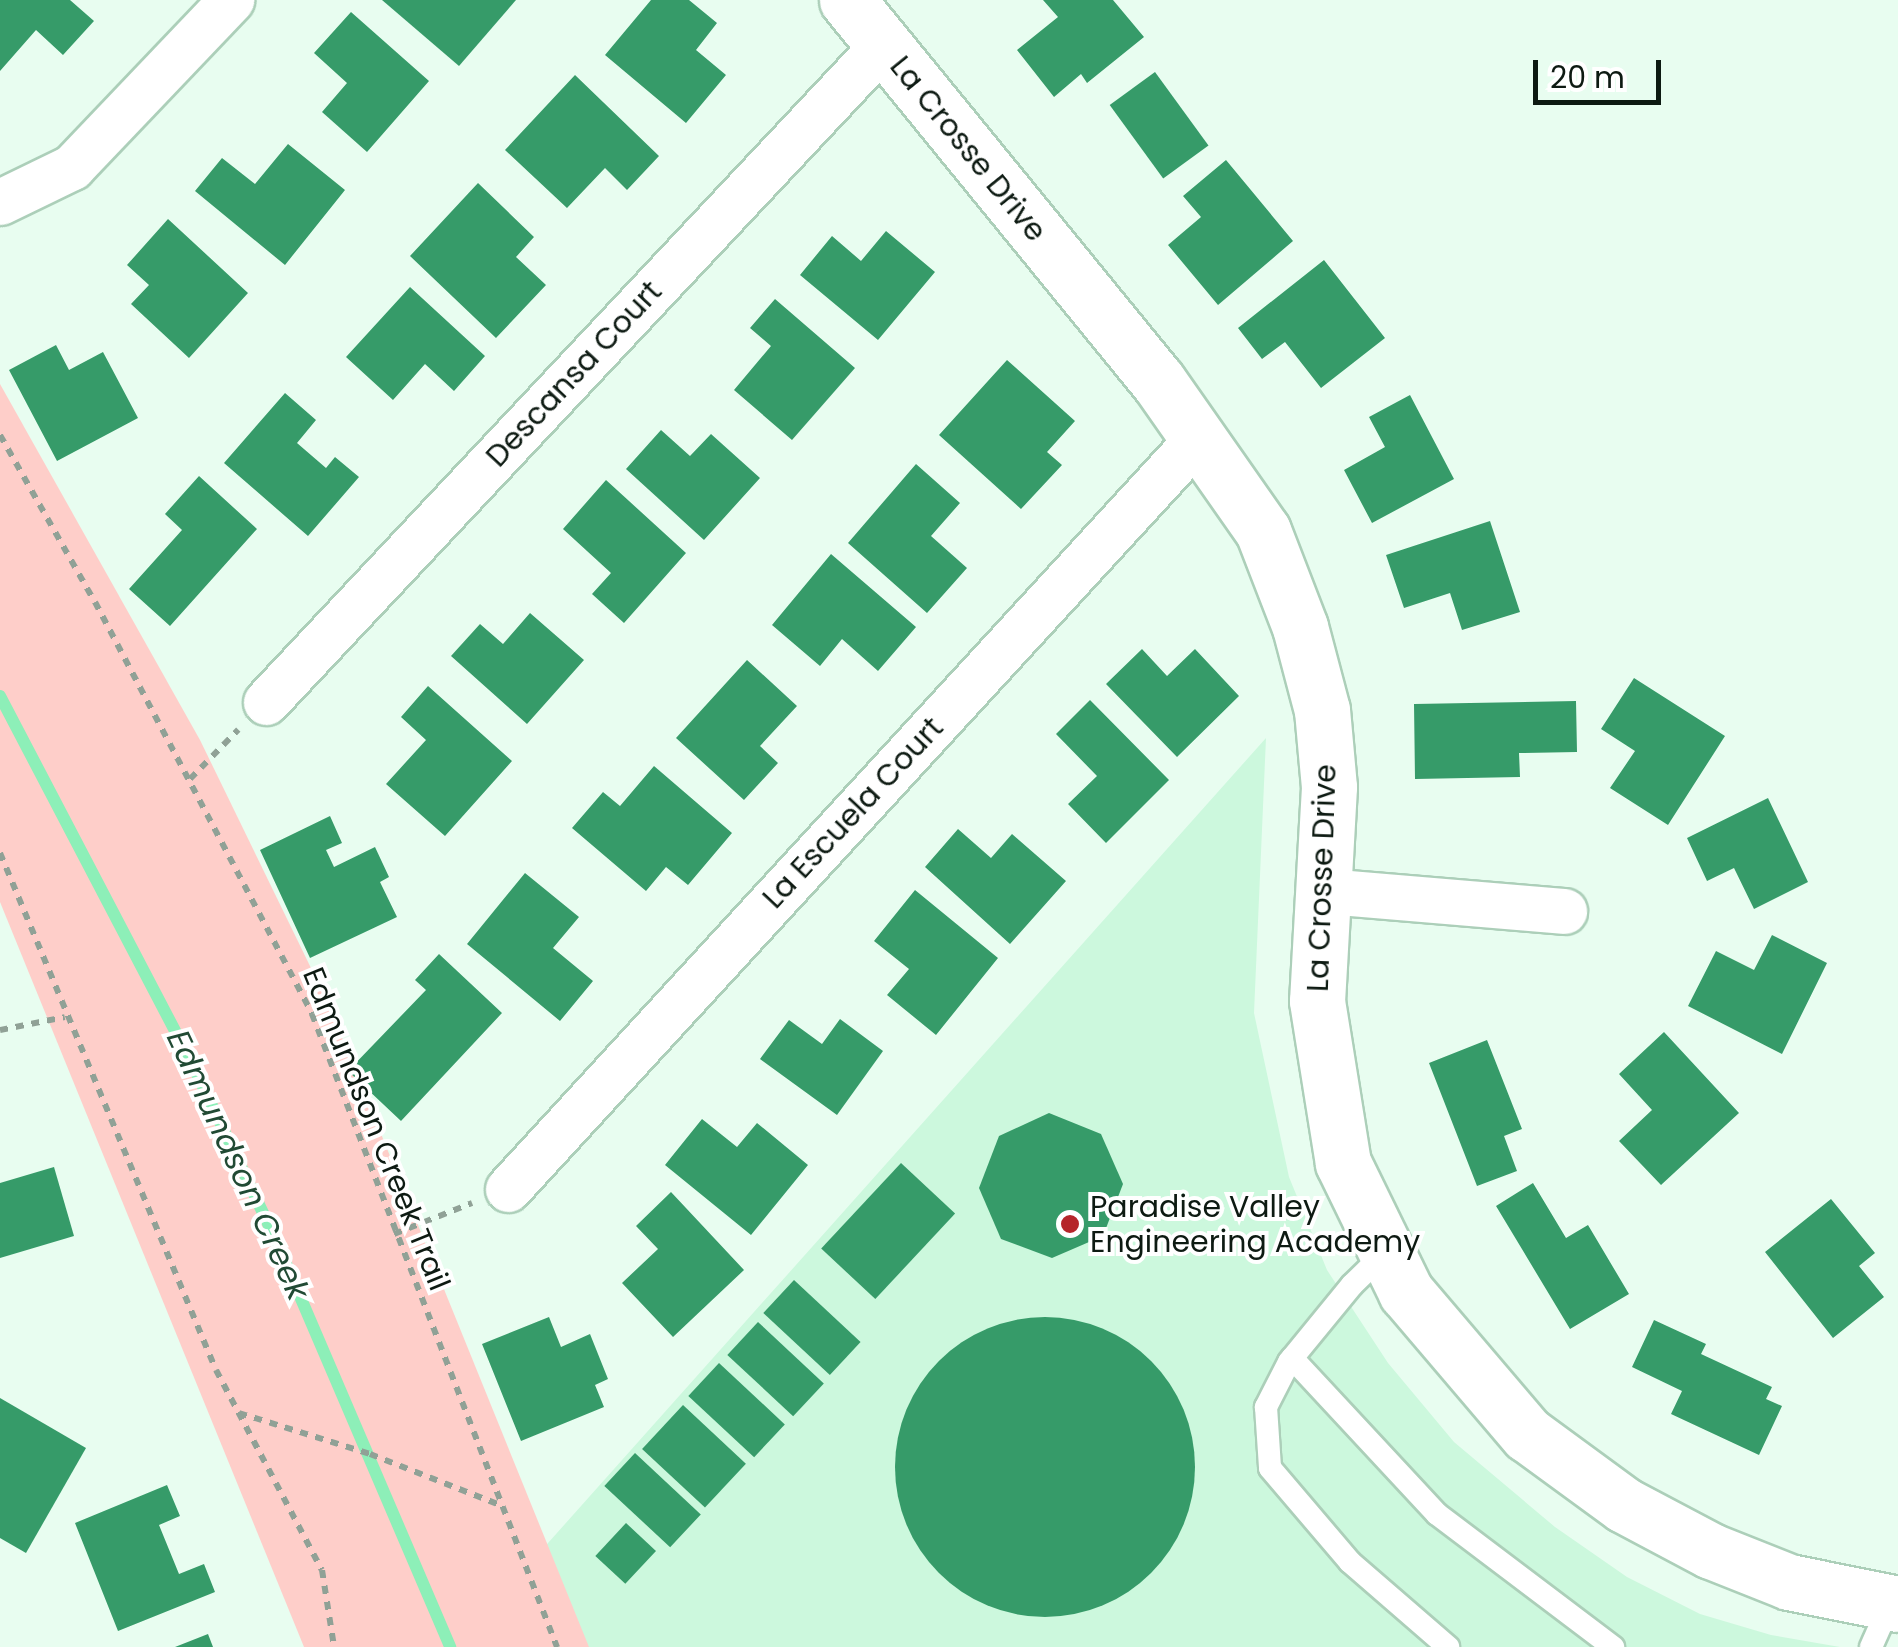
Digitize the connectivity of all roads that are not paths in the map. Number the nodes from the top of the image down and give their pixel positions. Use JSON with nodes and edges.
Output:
{"nodes":[{"id":1,"x":231,"y":0,"type":"edge"},
{"id":2,"x":848,"y":0,"type":"edge"},
{"id":3,"x":883,"y":45,"type":"junction"},
{"id":4,"x":0,"y":202,"type":"edge"},
{"id":5,"x":1198,"y":438,"type":"junction"},
{"id":6,"x":266,"y":702,"type":"road end"},
{"id":7,"x":1326,"y":891,"type":"junction"},
{"id":8,"x":1564,"y":911,"type":"dead end"},
{"id":9,"x":508,"y":1189,"type":"road end"},
{"id":10,"x":1387,"y":1252,"type":"junction"},
{"id":11,"x":1292,"y":1358,"type":"junction"},
{"id":12,"x":1887,"y":1617,"type":"edge"},
{"id":13,"x":1448,"y":1647,"type":"edge"},
{"id":14,"x":1613,"y":1647,"type":"edge"}],
"edges":[{"from":1,"to":4,"type":"street"},
{"from":2,"to":3,"type":"street","name":"La Crosse Drive"},
{"from":3,"to":5,"type":"street","name":"La Crosse Drive"},
{"from":3,"to":6,"type":"street","name":"Descansa Court"},
{"from":5,"to":7,"type":"street","name":"La Crosse Drive"},
{"from":5,"to":9,"type":"street","name":"La Escuela Court"},
{"from":7,"to":8,"type":"street"},
{"from":7,"to":10,"type":"street","name":"La Crosse Drive"},
{"from":10,"to":11,"type":"lane"},
{"from":10,"to":12,"type":"street","name":"La Crosse Drive"},
{"from":11,"to":13,"type":"lane"},
{"from":11,"to":14,"type":"lane"}]}
